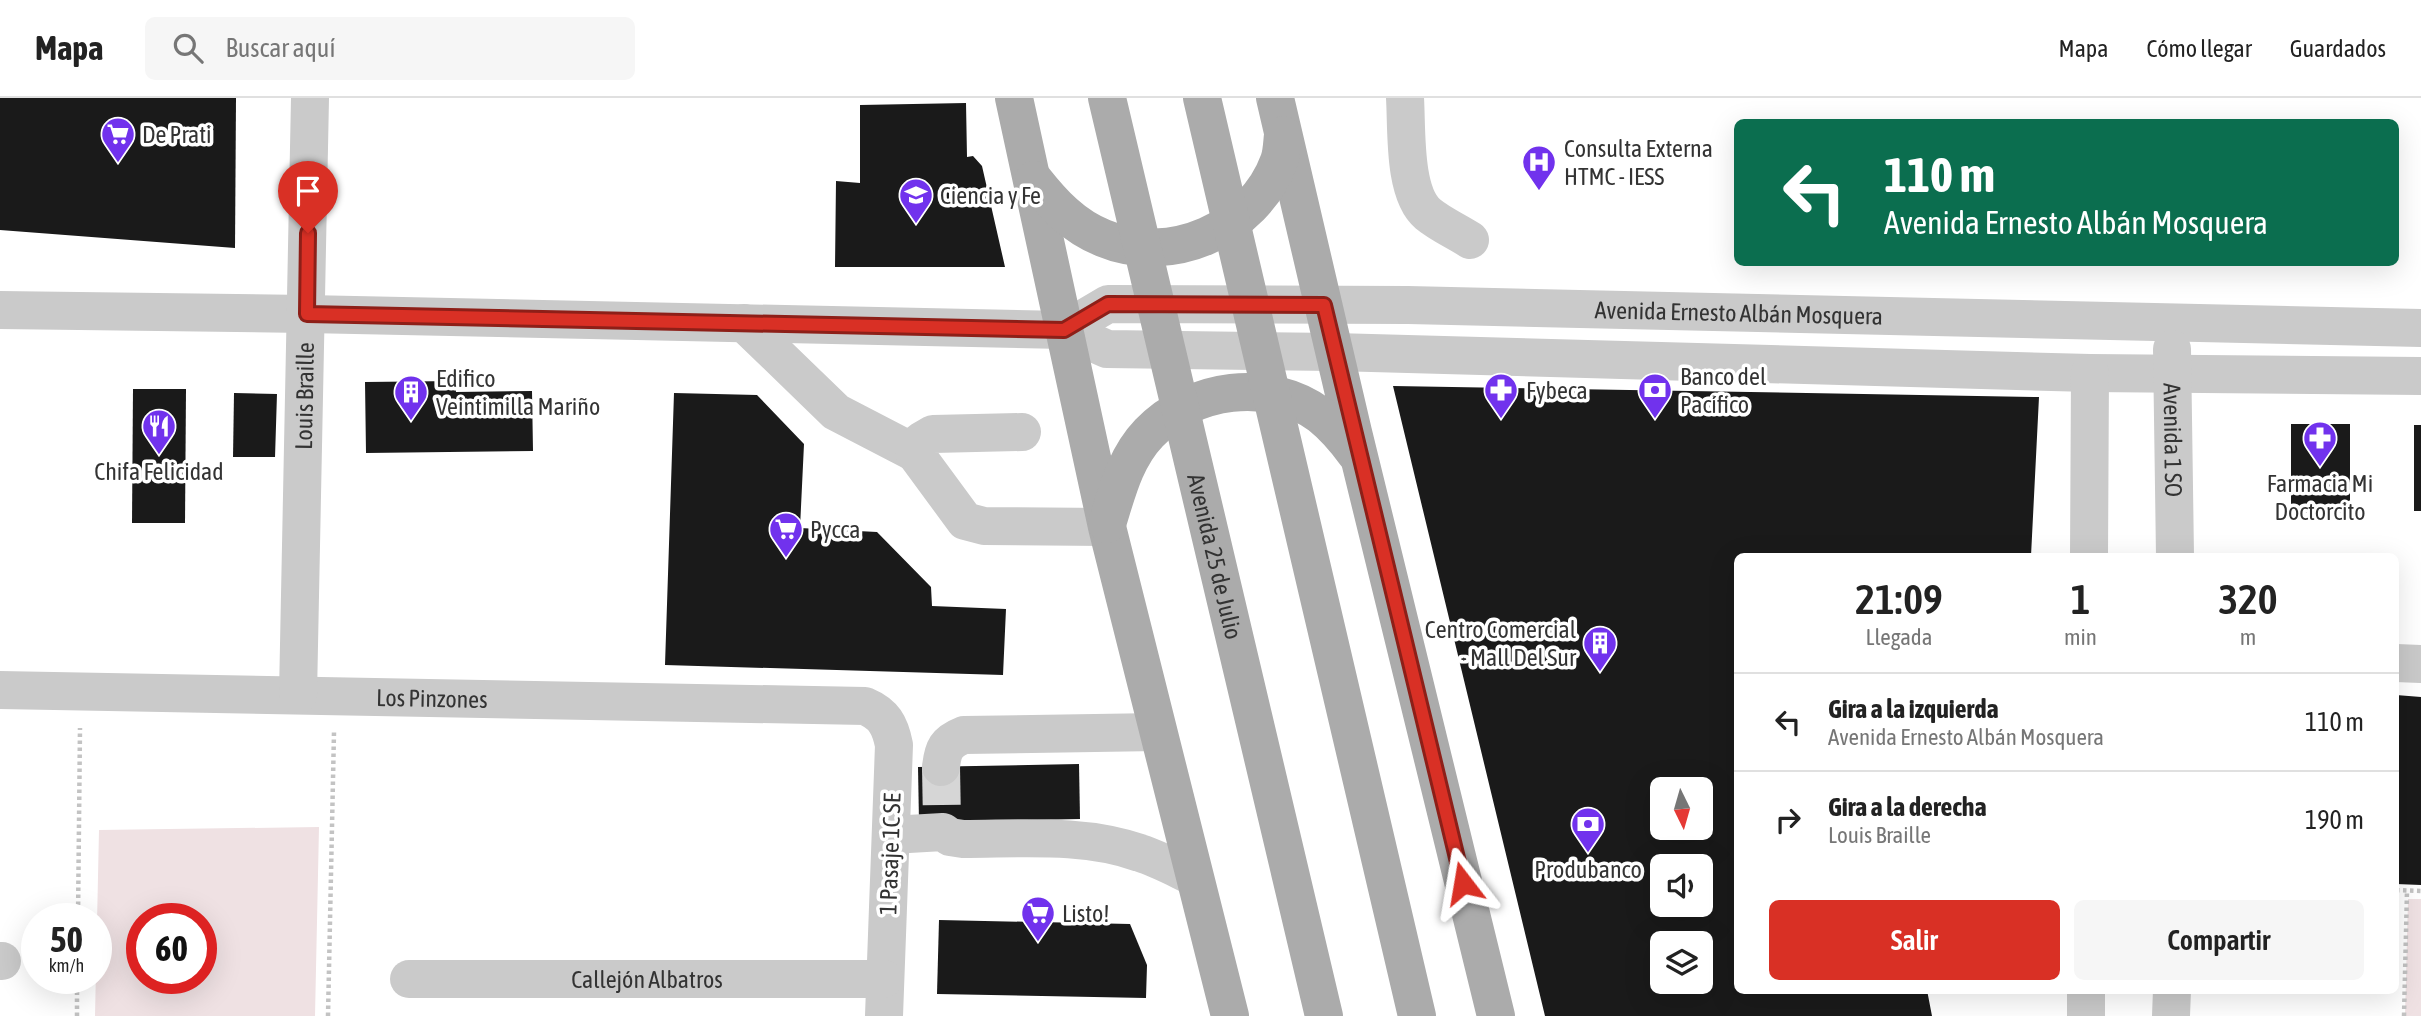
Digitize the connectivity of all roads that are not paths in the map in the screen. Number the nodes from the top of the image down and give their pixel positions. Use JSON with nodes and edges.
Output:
{"nodes":[{"id":1,"x":310,"y":98,"type":"edge"},
{"id":2,"x":1014,"y":98,"type":"edge"},
{"id":3,"x":1107,"y":98,"type":"edge"},
{"id":4,"x":1202,"y":98,"type":"edge"},
{"id":5,"x":1405,"y":98,"type":"edge"},
{"id":6,"x":1279,"y":114,"type":"edge"},
{"id":7,"x":1031,"y":175,"type":"junction"},
{"id":8,"x":1470,"y":240,"type":"dead end"},
{"id":9,"x":1324,"y":305,"type":"junction"},
{"id":10,"x":0,"y":310,"type":"edge"},
{"id":11,"x":307,"y":314,"type":"junction"},
{"id":12,"x":744,"y":323,"type":"junction"},
{"id":13,"x":2172,"y":323,"type":"junction"},
{"id":14,"x":2421,"y":328,"type":"edge"},
{"id":15,"x":1064,"y":330,"type":"junction"},
{"id":16,"x":1335,"y":352,"type":"junction"},
{"id":17,"x":2172,"y":372,"type":"junction"},
{"id":18,"x":2090,"y":373,"type":"junction"},
{"id":19,"x":2421,"y":376,"type":"edge"},
{"id":20,"x":1022,"y":432,"type":"dead end"},
{"id":21,"x":915,"y":453,"type":"junction"},
{"id":22,"x":1360,"y":459,"type":"junction"},
{"id":23,"x":1107,"y":527,"type":"junction"},
{"id":24,"x":2089,"y":553,"type":"edge"},
{"id":25,"x":2175,"y":553,"type":"edge"},
{"id":26,"x":2399,"y":663,"type":"edge"},
{"id":27,"x":2421,"y":664,"type":"edge"},
{"id":28,"x":0,"y":691,"type":"edge"},
{"id":29,"x":316,"y":696,"type":"junction"},
{"id":30,"x":865,"y":706,"type":"joint"},
{"id":31,"x":1157,"y":732,"type":"junction"},
{"id":32,"x":894,"y":745,"type":"junction"},
{"id":33,"x":891,"y":835,"type":"junction"},
{"id":34,"x":1194,"y":877,"type":"junction"},
{"id":35,"x":409,"y":979,"type":"dead end"},
{"id":36,"x":2086,"y":994,"type":"edge"},
{"id":37,"x":2172,"y":994,"type":"edge"},
{"id":38,"x":884,"y":998,"type":"edge"},
{"id":39,"x":1230,"y":1016,"type":"edge"},
{"id":40,"x":1324,"y":1016,"type":"edge"},
{"id":41,"x":1417,"y":1016,"type":"edge"},
{"id":42,"x":1496,"y":1016,"type":"edge"},
{"id":43,"x":2086,"y":1016,"type":"edge"},
{"id":44,"x":2171,"y":1016,"type":"edge"}],
"edges":[{"from":1,"to":11,"type":"street","name":"Louis Braille"},
{"from":2,"to":7,"type":"main road"},
{"from":3,"to":40,"type":"main road","name":"Avenida 25 de Julio","bridge":true},
{"from":4,"to":41,"type":"main road","bridge":true},
{"from":5,"to":8,"type":"street"},
{"from":6,"to":7,"type":"main road"},
{"from":6,"to":9,"type":"main road"},
{"from":7,"to":15,"type":"main road"},
{"from":9,"to":13,"type":"street","name":"Avenida Ernesto Albán Mosquera"},
{"from":9,"to":15,"type":"street","name":"Avenida Ernesto Albán Mosquera"},
{"from":9,"to":16,"type":"main road"},
{"from":10,"to":11,"type":"street","name":"Avenida Ernesto Albán Mosquera"},
{"from":11,"to":12,"type":"street","name":"Avenida Ernesto Albán Mosquera"},
{"from":11,"to":29,"type":"street","name":"Louis Braille"},
{"from":12,"to":15,"type":"street","name":"Avenida Ernesto Albán Mosquera"},
{"from":12,"to":21,"type":"street"},
{"from":13,"to":14,"type":"street","name":"Avenida Ernesto Albán Mosquera"},
{"from":13,"to":17,"type":"street","name":"Avenida 1 SO"},
{"from":15,"to":16,"type":"street","name":"Avenida Ernesto Albán Mosquera"},
{"from":15,"to":23,"type":"main road"},
{"from":16,"to":18,"type":"street","name":"Avenida Ernesto Albán Mosquera"},
{"from":16,"to":22,"type":"main road"},
{"from":17,"to":18,"type":"street","name":"Avenida Ernesto Albán Mosquera"},
{"from":17,"to":19,"type":"street","name":"Avenida Ernesto Albán Mosquera"},
{"from":17,"to":25,"type":"street","name":"Avenida 1 SO"},
{"from":18,"to":24,"type":"street"},
{"from":20,"to":21,"type":"street"},
{"from":21,"to":23,"type":"street"},
{"from":22,"to":23,"type":"main road"},
{"from":22,"to":42,"type":"main road"},
{"from":23,"to":31,"type":"main road"},
{"from":26,"to":27,"type":"street"},
{"from":28,"to":29,"type":"street","name":"Los Pinzones"},
{"from":29,"to":30,"type":"street","name":"Los Pinzones"},
{"from":30,"to":32,"type":"street","name":"1 Pasaje 1C SE"},
{"from":31,"to":32,"type":"street"},
{"from":31,"to":34,"type":"main road"},
{"from":32,"to":33,"type":"street","name":"1 Pasaje 1C SE"},
{"from":33,"to":34,"type":"street"},
{"from":33,"to":38,"type":"street","name":"1 Pasaje 1C SE"},
{"from":34,"to":39,"type":"main road"},
{"from":35,"to":38,"type":"street","name":"Callejón Albatros"},
{"from":36,"to":43,"type":"street"},
{"from":37,"to":44,"type":"street"}]}
